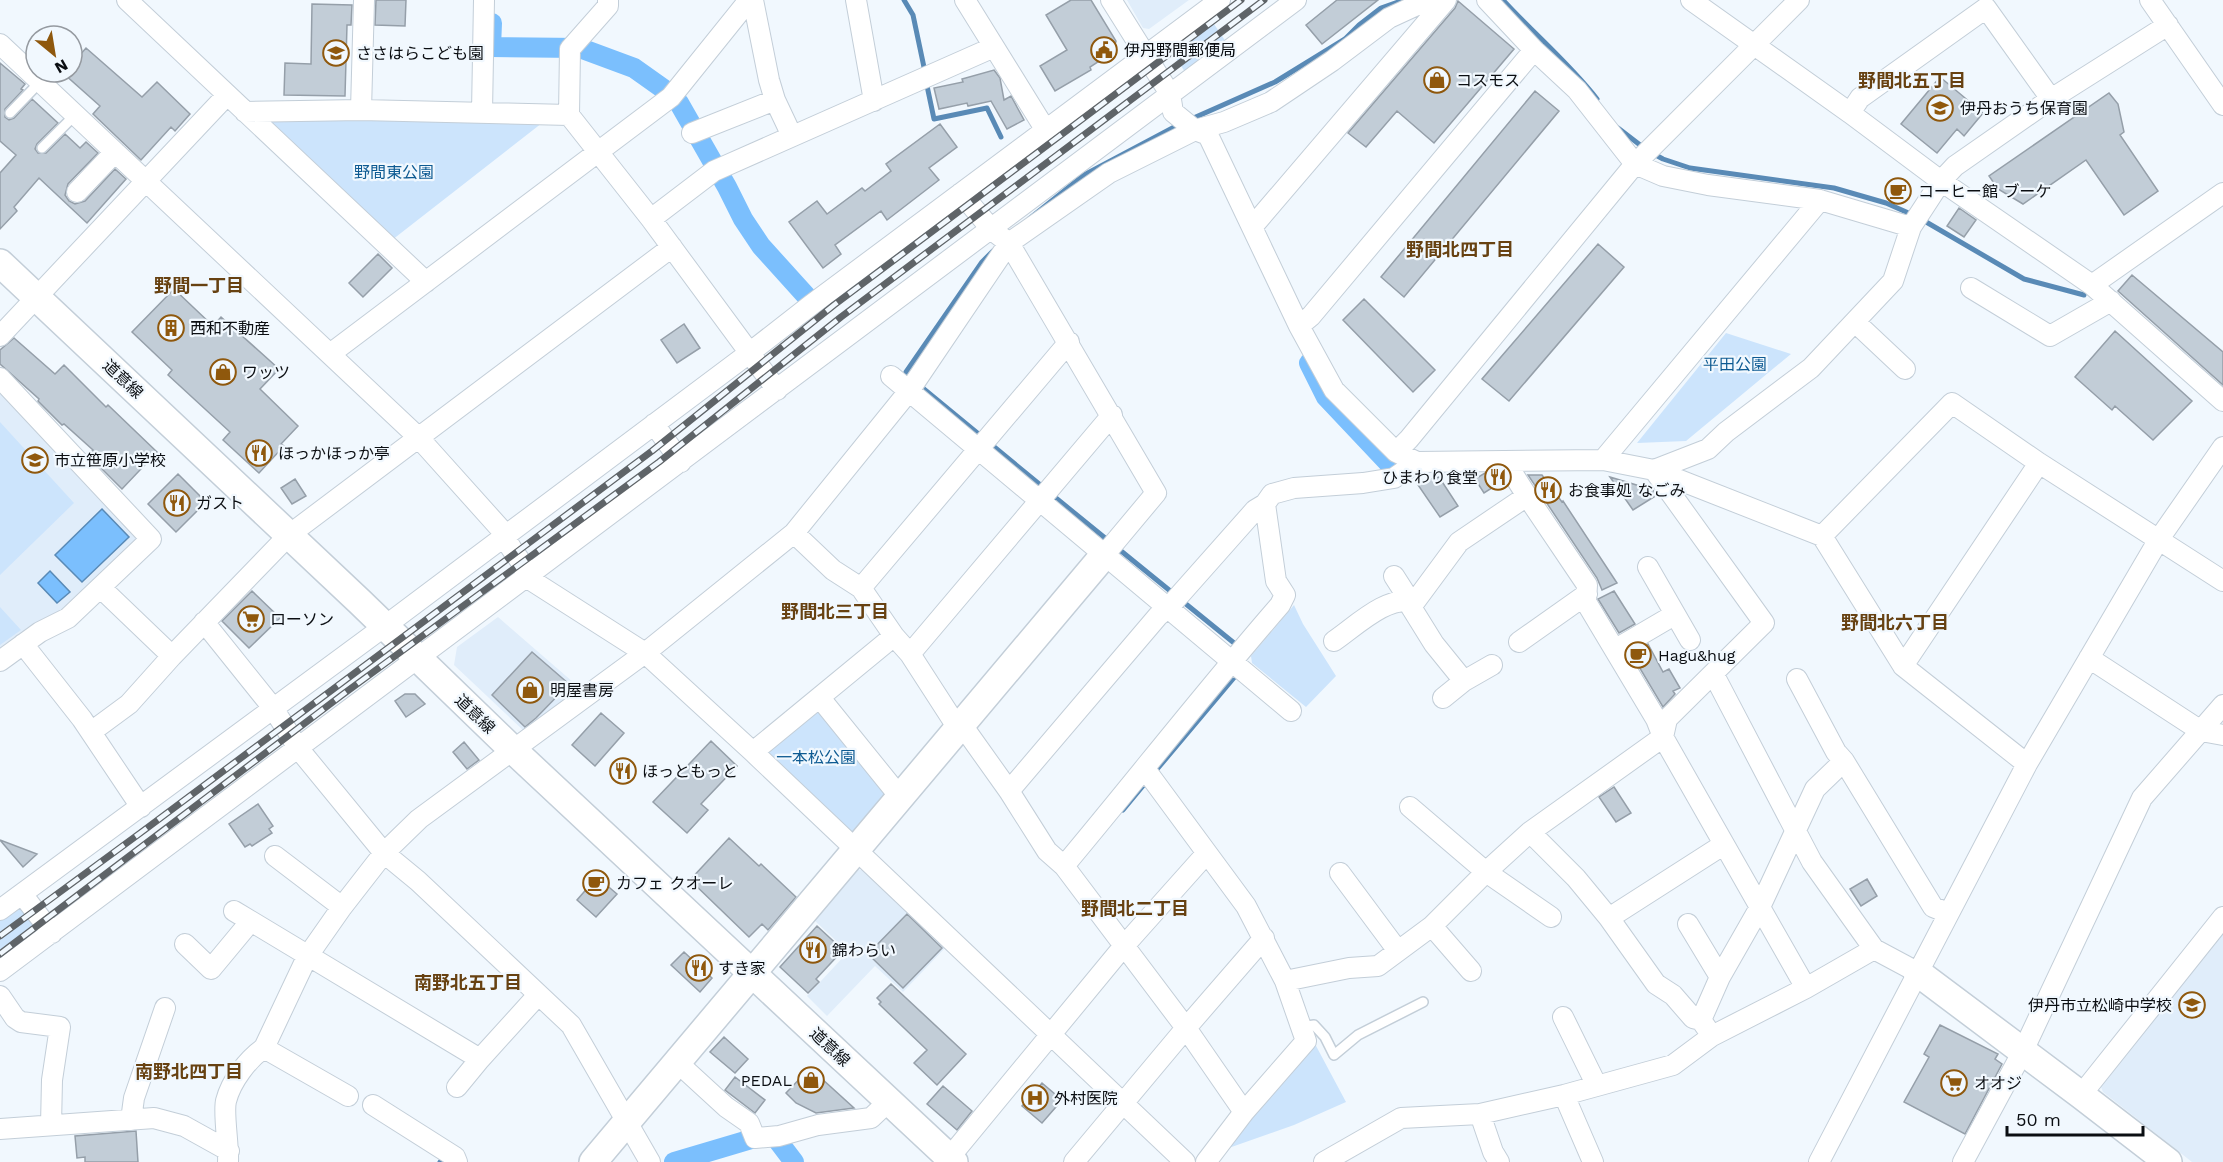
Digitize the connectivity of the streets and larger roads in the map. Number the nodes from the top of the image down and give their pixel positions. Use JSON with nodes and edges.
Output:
{"nodes":[{"id":1,"x":127,"y":0,"type":"edge"},
{"id":2,"x":364,"y":0,"type":"edge"},
{"id":3,"x":484,"y":0,"type":"edge"},
{"id":4,"x":608,"y":0,"type":"edge"},
{"id":5,"x":751,"y":0,"type":"edge"},
{"id":6,"x":856,"y":0,"type":"edge"},
{"id":7,"x":965,"y":0,"type":"edge"},
{"id":8,"x":1111,"y":0,"type":"edge"},
{"id":9,"x":1220,"y":0,"type":"edge"},
{"id":10,"x":1296,"y":0,"type":"edge"},
{"id":11,"x":1428,"y":0,"type":"edge"},
{"id":12,"x":1446,"y":0,"type":"edge"},
{"id":13,"x":1487,"y":0,"type":"edge"},
{"id":14,"x":1691,"y":0,"type":"edge"},
{"id":15,"x":1799,"y":0,"type":"edge"},
{"id":16,"x":2150,"y":0,"type":"edge"},
{"id":17,"x":1984,"y":4,"type":"edge"},
{"id":18,"x":2168,"y":25,"type":"junction"},
{"id":19,"x":0,"y":44,"type":"edge"},
{"id":20,"x":1753,"y":45,"type":"junction"},
{"id":21,"x":994,"y":47,"type":"junction"},
{"id":22,"x":1534,"y":50,"type":"junction"},
{"id":23,"x":1144,"y":56,"type":"junction"},
{"id":24,"x":1170,"y":94,"type":"junction"},
{"id":25,"x":227,"y":95,"type":"junction"},
{"id":26,"x":2051,"y":99,"type":"junction"},
{"id":27,"x":775,"y":100,"type":"junction"},
{"id":28,"x":874,"y":101,"type":"junction"},
{"id":29,"x":2223,"y":105,"type":"edge"},
{"id":30,"x":361,"y":111,"type":"junction"},
{"id":31,"x":245,"y":112,"type":"junction"},
{"id":32,"x":483,"y":112,"type":"junction"},
{"id":33,"x":1850,"y":113,"type":"junction"},
{"id":34,"x":569,"y":115,"type":"junction"},
{"id":35,"x":1187,"y":123,"type":"junction"},
{"id":36,"x":1045,"y":129,"type":"junction"},
{"id":37,"x":695,"y":132,"type":"dead end"},
{"id":38,"x":792,"y":136,"type":"junction"},
{"id":39,"x":599,"y":151,"type":"junction"},
{"id":40,"x":115,"y":152,"type":"junction"},
{"id":41,"x":1635,"y":164,"type":"junction"},
{"id":42,"x":146,"y":181,"type":"junction"},
{"id":43,"x":1941,"y":181,"type":"junction"},
{"id":44,"x":77,"y":192,"type":"dead end"},
{"id":45,"x":961,"y":193,"type":"junction"},
{"id":46,"x":2223,"y":193,"type":"edge"},
{"id":47,"x":1820,"y":200,"type":"junction"},
{"id":48,"x":651,"y":219,"type":"junction"},
{"id":49,"x":1253,"y":226,"type":"junction"},
{"id":50,"x":1911,"y":227,"type":"junction"},
{"id":51,"x":992,"y":230,"type":"junction"},
{"id":52,"x":1008,"y":243,"type":"junction"},
{"id":53,"x":672,"y":247,"type":"junction"},
{"id":54,"x":0,"y":263,"type":"edge"},
{"id":55,"x":426,"y":282,"type":"junction"},
{"id":56,"x":2092,"y":285,"type":"junction"},
{"id":57,"x":1971,"y":288,"type":"dead end"},
{"id":58,"x":37,"y":297,"type":"junction"},
{"id":59,"x":2111,"y":301,"type":"junction"},
{"id":60,"x":1855,"y":322,"type":"junction"},
{"id":61,"x":1299,"y":326,"type":"junction"},
{"id":62,"x":0,"y":336,"type":"edge"},
{"id":63,"x":1069,"y":342,"type":"junction"},
{"id":64,"x":330,"y":354,"type":"junction"},
{"id":65,"x":748,"y":354,"type":"junction"},
{"id":66,"x":1905,"y":369,"type":"dead end"},
{"id":67,"x":891,"y":376,"type":"dead end"},
{"id":68,"x":0,"y":378,"type":"edge"},
{"id":69,"x":777,"y":390,"type":"junction"},
{"id":70,"x":909,"y":391,"type":"junction"},
{"id":71,"x":2223,"y":401,"type":"edge"},
{"id":72,"x":1112,"y":415,"type":"junction"},
{"id":73,"x":654,"y":424,"type":"junction"},
{"id":74,"x":418,"y":437,"type":"junction"},
{"id":75,"x":2223,"y":447,"type":"edge"},
{"id":76,"x":978,"y":449,"type":"junction"},
{"id":77,"x":1396,"y":452,"type":"junction"},
{"id":78,"x":1603,"y":460,"type":"junction"},
{"id":79,"x":1509,"y":461,"type":"junction"},
{"id":80,"x":681,"y":462,"type":"junction"},
{"id":81,"x":1417,"y":462,"type":"junction"},
{"id":82,"x":2039,"y":463,"type":"junction"},
{"id":83,"x":1654,"y":470,"type":"junction"},
{"id":84,"x":1527,"y":496,"type":"junction"},
{"id":85,"x":1040,"y":501,"type":"junction"},
{"id":86,"x":1265,"y":504,"type":"junction"},
{"id":87,"x":794,"y":533,"type":"junction"},
{"id":88,"x":289,"y":535,"type":"junction"},
{"id":89,"x":506,"y":535,"type":"junction"},
{"id":90,"x":1822,"y":536,"type":"junction"},
{"id":91,"x":2159,"y":539,"type":"junction"},
{"id":92,"x":1105,"y":554,"type":"junction"},
{"id":93,"x":1648,"y":567,"type":"dead end"},
{"id":94,"x":1394,"y":576,"type":"dead end"},
{"id":95,"x":526,"y":577,"type":"junction"},
{"id":96,"x":2223,"y":581,"type":"edge"},
{"id":97,"x":100,"y":588,"type":"junction"},
{"id":98,"x":861,"y":588,"type":"junction"},
{"id":99,"x":1587,"y":594,"type":"junction"},
{"id":100,"x":1412,"y":602,"type":"junction"},
{"id":101,"x":1169,"y":607,"type":"junction"},
{"id":102,"x":1674,"y":615,"type":"junction"},
{"id":103,"x":204,"y":622,"type":"junction"},
{"id":104,"x":385,"y":626,"type":"junction"},
{"id":105,"x":894,"y":636,"type":"junction"},
{"id":106,"x":1690,"y":640,"type":"dead end"},
{"id":107,"x":1334,"y":641,"type":"dead end"},
{"id":108,"x":1519,"y":642,"type":"dead end"},
{"id":109,"x":23,"y":644,"type":"junction"},
{"id":110,"x":1616,"y":649,"type":"junction"},
{"id":111,"x":645,"y":653,"type":"junction"},
{"id":112,"x":909,"y":654,"type":"junction"},
{"id":113,"x":172,"y":656,"type":"junction"},
{"id":114,"x":418,"y":658,"type":"junction"},
{"id":115,"x":2089,"y":658,"type":"junction"},
{"id":116,"x":1232,"y":660,"type":"junction"},
{"id":117,"x":0,"y":661,"type":"edge"},
{"id":118,"x":1491,"y":665,"type":"dead end"},
{"id":119,"x":1903,"y":666,"type":"junction"},
{"id":120,"x":1714,"y":675,"type":"junction"},
{"id":121,"x":1797,"y":679,"type":"dead end"},
{"id":122,"x":1464,"y":681,"type":"junction"},
{"id":123,"x":820,"y":698,"type":"junction"},
{"id":124,"x":1443,"y":698,"type":"dead end"},
{"id":125,"x":2223,"y":705,"type":"edge"},
{"id":126,"x":273,"y":708,"type":"junction"},
{"id":127,"x":1291,"y":711,"type":"dead end"},
{"id":128,"x":962,"y":724,"type":"junction"},
{"id":129,"x":2201,"y":731,"type":"junction"},
{"id":130,"x":91,"y":732,"type":"junction"},
{"id":131,"x":2223,"y":735,"type":"edge"},
{"id":132,"x":1663,"y":737,"type":"junction"},
{"id":133,"x":298,"y":748,"type":"junction"},
{"id":134,"x":512,"y":749,"type":"junction"},
{"id":135,"x":753,"y":752,"type":"junction"},
{"id":136,"x":1844,"y":761,"type":"junction"},
{"id":137,"x":2027,"y":764,"type":"junction"},
{"id":138,"x":1145,"y":769,"type":"junction"},
{"id":139,"x":1009,"y":791,"type":"junction"},
{"id":140,"x":900,"y":797,"type":"junction"},
{"id":141,"x":141,"y":807,"type":"junction"},
{"id":142,"x":1410,"y":807,"type":"dead end"},
{"id":143,"x":1530,"y":832,"type":"junction"},
{"id":144,"x":1795,"y":833,"type":"junction"},
{"id":145,"x":1723,"y":845,"type":"junction"},
{"id":146,"x":856,"y":851,"type":"junction"},
{"id":147,"x":384,"y":853,"type":"junction"},
{"id":148,"x":1206,"y":854,"type":"junction"},
{"id":149,"x":275,"y":856,"type":"dead end"},
{"id":150,"x":1064,"y":866,"type":"junction"},
{"id":151,"x":1486,"y":872,"type":"junction"},
{"id":152,"x":1340,"y":873,"type":"dead end"},
{"id":153,"x":22,"y":894,"type":"junction"},
{"id":154,"x":342,"y":907,"type":"junction"},
{"id":155,"x":1760,"y":907,"type":"junction"},
{"id":156,"x":0,"y":910,"type":"edge"},
{"id":157,"x":1948,"y":913,"type":"junction"},
{"id":158,"x":1551,"y":917,"type":"dead end"},
{"id":159,"x":2223,"y":917,"type":"edge"},
{"id":160,"x":1609,"y":918,"type":"junction"},
{"id":161,"x":1688,"y":924,"type":"dead end"},
{"id":162,"x":1432,"y":926,"type":"junction"},
{"id":163,"x":52,"y":933,"type":"junction"},
{"id":164,"x":1264,"y":938,"type":"junction"},
{"id":165,"x":185,"y":944,"type":"dead end"},
{"id":166,"x":1123,"y":947,"type":"junction"},
{"id":167,"x":1874,"y":949,"type":"junction"},
{"id":168,"x":1398,"y":951,"type":"junction"},
{"id":169,"x":307,"y":957,"type":"junction"},
{"id":170,"x":0,"y":971,"type":"edge"},
{"id":171,"x":1471,"y":971,"type":"dead end"},
{"id":172,"x":1917,"y":972,"type":"junction"},
{"id":173,"x":752,"y":975,"type":"junction"},
{"id":174,"x":1720,"y":977,"type":"junction"},
{"id":175,"x":1286,"y":981,"type":"junction"},
{"id":176,"x":1806,"y":988,"type":"junction"},
{"id":177,"x":538,"y":995,"type":"junction"},
{"id":178,"x":0,"y":996,"type":"edge"},
{"id":179,"x":165,"y":1008,"type":"dead end"},
{"id":180,"x":1563,"y":1017,"type":"dead end"},
{"id":181,"x":1701,"y":1020,"type":"junction"},
{"id":182,"x":1185,"y":1028,"type":"junction"},
{"id":183,"x":1052,"y":1035,"type":"junction"},
{"id":184,"x":1712,"y":1036,"type":"junction"},
{"id":185,"x":264,"y":1048,"type":"junction"},
{"id":186,"x":2023,"y":1051,"type":"junction"},
{"id":187,"x":480,"y":1059,"type":"junction"},
{"id":188,"x":678,"y":1063,"type":"junction"},
{"id":189,"x":1597,"y":1086,"type":"junction"},
{"id":190,"x":457,"y":1087,"type":"dead end"},
{"id":191,"x":1564,"y":1095,"type":"junction"},
{"id":192,"x":2081,"y":1095,"type":"junction"},
{"id":193,"x":348,"y":1096,"type":"dead end"},
{"id":194,"x":889,"y":1101,"type":"junction"},
{"id":195,"x":1124,"y":1102,"type":"junction"},
{"id":196,"x":372,"y":1105,"type":"dead end"},
{"id":197,"x":1244,"y":1112,"type":"junction"},
{"id":198,"x":1480,"y":1114,"type":"junction"},
{"id":199,"x":131,"y":1120,"type":"junction"},
{"id":200,"x":627,"y":1124,"type":"junction"},
{"id":201,"x":51,"y":1125,"type":"junction"},
{"id":202,"x":0,"y":1129,"type":"edge"},
{"id":203,"x":229,"y":1156,"type":"edge"},
{"id":204,"x":952,"y":1160,"type":"edge"},
{"id":205,"x":457,"y":1162,"type":"edge"},
{"id":206,"x":593,"y":1162,"type":"edge"},
{"id":207,"x":650,"y":1162,"type":"edge"},
{"id":208,"x":1074,"y":1162,"type":"edge"},
{"id":209,"x":1185,"y":1162,"type":"edge"},
{"id":210,"x":1206,"y":1162,"type":"edge"},
{"id":211,"x":1324,"y":1162,"type":"edge"},
{"id":212,"x":1500,"y":1162,"type":"edge"},
{"id":213,"x":1593,"y":1162,"type":"edge"},
{"id":214,"x":1819,"y":1162,"type":"edge"},
{"id":215,"x":1964,"y":1162,"type":"edge"},
{"id":216,"x":2168,"y":1162,"type":"edge"}],
"edges":[{"from":1,"to":25,"type":"street"},
{"from":2,"to":30,"type":"street"},
{"from":3,"to":32,"type":"street"},
{"from":4,"to":34,"type":"street"},
{"from":5,"to":27,"type":"street"},
{"from":5,"to":39,"type":"street"},
{"from":6,"to":28,"type":"street"},
{"from":7,"to":21,"type":"street"},
{"from":8,"to":23,"type":"street"},
{"from":9,"to":23,"type":"street"},
{"from":10,"to":24,"type":"street"},
{"from":11,"to":35,"type":"street"},
{"from":12,"to":49,"type":"street"},
{"from":13,"to":22,"type":"street"},
{"from":14,"to":20,"type":"street"},
{"from":15,"to":20,"type":"street"},
{"from":16,"to":18,"type":"street"},
{"from":17,"to":26,"type":"street"},
{"from":17,"to":33,"type":"street"},
{"from":18,"to":26,"type":"street"},
{"from":18,"to":29,"type":"street"},
{"from":19,"to":40,"type":"street"},
{"from":20,"to":33,"type":"street"},
{"from":20,"to":41,"type":"street"},
{"from":21,"to":28,"type":"street"},
{"from":21,"to":36,"type":"street"},
{"from":22,"to":41,"type":"street"},
{"from":22,"to":61,"type":"street"},
{"from":23,"to":24,"type":"street"},
{"from":23,"to":36,"type":"street"},
{"from":24,"to":35,"type":"street"},
{"from":24,"to":51,"type":"street"},
{"from":25,"to":31,"type":"street"},
{"from":25,"to":42,"type":"street"},
{"from":26,"to":43,"type":"street"},
{"from":27,"to":37,"type":"street"},
{"from":27,"to":38,"type":"street"},
{"from":28,"to":38,"type":"street"},
{"from":30,"to":31,"type":"street"},
{"from":30,"to":32,"type":"street"},
{"from":31,"to":55,"type":"street"},
{"from":32,"to":34,"type":"street"},
{"from":33,"to":43,"type":"street"},
{"from":34,"to":39,"type":"street"},
{"from":35,"to":49,"type":"street"},
{"from":35,"to":52,"type":"street"},
{"from":36,"to":45,"type":"street"},
{"from":38,"to":48,"type":"street"},
{"from":39,"to":48,"type":"street"},
{"from":39,"to":55,"type":"street"},
{"from":40,"to":42,"type":"street"},
{"from":40,"to":44,"type":"street"},
{"from":41,"to":47,"type":"street"},
{"from":41,"to":77,"type":"street"},
{"from":42,"to":58,"type":"street"},
{"from":42,"to":64,"type":"street"},
{"from":43,"to":50,"type":"street"},
{"from":43,"to":56,"type":"street"},
{"from":45,"to":51,"type":"street"},
{"from":45,"to":65,"type":"street"},
{"from":46,"to":56,"type":"street"},
{"from":47,"to":50,"type":"street"},
{"from":47,"to":78,"type":"street"},
{"from":48,"to":53,"type":"street"},
{"from":49,"to":61,"type":"street"},
{"from":50,"to":60,"type":"street"},
{"from":51,"to":52,"type":"street"},
{"from":51,"to":69,"type":"street"},
{"from":52,"to":63,"type":"street"},
{"from":52,"to":70,"type":"street"},
{"from":53,"to":65,"type":"street"},
{"from":53,"to":74,"type":"street"},
{"from":54,"to":58,"type":"street","name":"道意線"},
{"from":55,"to":64,"type":"street"},
{"from":56,"to":59,"type":"street"},
{"from":57,"to":59,"type":"street"},
{"from":58,"to":62,"type":"street"},
{"from":58,"to":88,"type":"street","name":"道意線"},
{"from":59,"to":71,"type":"street"},
{"from":60,"to":66,"type":"street"},
{"from":60,"to":83,"type":"street"},
{"from":61,"to":77,"type":"street"},
{"from":63,"to":72,"type":"street"},
{"from":63,"to":76,"type":"street"},
{"from":64,"to":74,"type":"street"},
{"from":65,"to":69,"type":"street"},
{"from":65,"to":73,"type":"street"},
{"from":67,"to":70,"type":"street"},
{"from":68,"to":97,"type":"street"},
{"from":69,"to":80,"type":"street"},
{"from":70,"to":76,"type":"street"},
{"from":70,"to":87,"type":"street"},
{"from":72,"to":85,"type":"street"},
{"from":72,"to":92,"type":"street"},
{"from":73,"to":80,"type":"street"},
{"from":73,"to":89,"type":"street"},
{"from":74,"to":88,"type":"street"},
{"from":74,"to":89,"type":"street"},
{"from":75,"to":91,"type":"street"},
{"from":76,"to":85,"type":"street"},
{"from":76,"to":98,"type":"street"},
{"from":77,"to":81,"type":"street"},
{"from":78,"to":79,"type":"street"},
{"from":78,"to":83,"type":"street"},
{"from":79,"to":81,"type":"street"},
{"from":79,"to":84,"type":"street"},
{"from":80,"to":95,"type":"street"},
{"from":81,"to":86,"type":"street"},
{"from":82,"to":90,"type":"street"},
{"from":82,"to":91,"type":"street"},
{"from":82,"to":119,"type":"street"},
{"from":83,"to":90,"type":"street"},
{"from":83,"to":120,"type":"street"},
{"from":84,"to":99,"type":"street"},
{"from":84,"to":100,"type":"street"},
{"from":85,"to":92,"type":"street"},
{"from":85,"to":112,"type":"street"},
{"from":86,"to":101,"type":"street"},
{"from":86,"to":116,"type":"street"},
{"from":87,"to":98,"type":"street"},
{"from":87,"to":111,"type":"street"},
{"from":88,"to":103,"type":"street"},
{"from":88,"to":104,"type":"street","name":"道意線"},
{"from":89,"to":95,"type":"street"},
{"from":89,"to":104,"type":"street"},
{"from":90,"to":119,"type":"street"},
{"from":91,"to":96,"type":"street"},
{"from":91,"to":115,"type":"street"},
{"from":92,"to":101,"type":"street"},
{"from":92,"to":128,"type":"street"},
{"from":93,"to":102,"type":"street"},
{"from":94,"to":100,"type":"street"},
{"from":95,"to":111,"type":"street"},
{"from":95,"to":114,"type":"street"},
{"from":97,"to":109,"type":"street"},
{"from":97,"to":113,"type":"street"},
{"from":98,"to":105,"type":"street"},
{"from":99,"to":108,"type":"street"},
{"from":99,"to":110,"type":"street"},
{"from":100,"to":107,"type":"street"},
{"from":100,"to":122,"type":"street"},
{"from":101,"to":116,"type":"street"},
{"from":101,"to":139,"type":"street"},
{"from":102,"to":106,"type":"street"},
{"from":102,"to":110,"type":"street"},
{"from":103,"to":113,"type":"street"},
{"from":103,"to":126,"type":"street"},
{"from":104,"to":114,"type":"street","name":"道意線"},
{"from":104,"to":126,"type":"street"},
{"from":105,"to":112,"type":"street"},
{"from":105,"to":123,"type":"street"},
{"from":109,"to":117,"type":"street"},
{"from":109,"to":130,"type":"street"},
{"from":110,"to":132,"type":"street"},
{"from":111,"to":134,"type":"street"},
{"from":111,"to":135,"type":"street"},
{"from":112,"to":128,"type":"street"},
{"from":113,"to":130,"type":"street"},
{"from":114,"to":133,"type":"street"},
{"from":114,"to":134,"type":"street","name":"道意線"},
{"from":115,"to":129,"type":"street"},
{"from":115,"to":137,"type":"street"},
{"from":116,"to":127,"type":"street"},
{"from":116,"to":138,"type":"street"},
{"from":118,"to":122,"type":"street"},
{"from":119,"to":137,"type":"street"},
{"from":120,"to":132,"type":"street"},
{"from":120,"to":144,"type":"street"},
{"from":121,"to":136,"type":"street"},
{"from":122,"to":124,"type":"street"},
{"from":123,"to":135,"type":"street"},
{"from":123,"to":140,"type":"street"},
{"from":125,"to":129,"type":"street"},
{"from":126,"to":133,"type":"street"},
{"from":126,"to":141,"type":"street"},
{"from":128,"to":139,"type":"street"},
{"from":128,"to":140,"type":"street"},
{"from":129,"to":131,"type":"street"},
{"from":129,"to":186,"type":"street"},
{"from":130,"to":141,"type":"street"},
{"from":132,"to":143,"type":"street"},
{"from":132,"to":145,"type":"street"},
{"from":133,"to":147,"type":"street"},
{"from":133,"to":163,"type":"street"},
{"from":134,"to":147,"type":"street"},
{"from":134,"to":173,"type":"street","name":"道意線"},
{"from":135,"to":146,"type":"street"},
{"from":136,"to":144,"type":"street"},
{"from":136,"to":157,"type":"street"},
{"from":137,"to":157,"type":"street"},
{"from":138,"to":148,"type":"street"},
{"from":138,"to":150,"type":"street"},
{"from":139,"to":150,"type":"street"},
{"from":140,"to":146,"type":"street"},
{"from":141,"to":153,"type":"street"},
{"from":142,"to":151,"type":"street"},
{"from":143,"to":151,"type":"street"},
{"from":143,"to":160,"type":"street"},
{"from":144,"to":155,"type":"street"},
{"from":144,"to":167,"type":"street"},
{"from":145,"to":155,"type":"street"},
{"from":145,"to":160,"type":"street"},
{"from":146,"to":173,"type":"street"},
{"from":146,"to":183,"type":"street"},
{"from":147,"to":154,"type":"street"},
{"from":147,"to":177,"type":"street"},
{"from":148,"to":164,"type":"street"},
{"from":148,"to":166,"type":"street"},
{"from":149,"to":154,"type":"street"},
{"from":150,"to":166,"type":"street"},
{"from":151,"to":158,"type":"street"},
{"from":151,"to":162,"type":"street"},
{"from":152,"to":168,"type":"street"},
{"from":153,"to":156,"type":"street"},
{"from":153,"to":163,"type":"street"},
{"from":154,"to":169,"type":"street"},
{"from":155,"to":174,"type":"street"},
{"from":155,"to":176,"type":"street"},
{"from":157,"to":172,"type":"street"},
{"from":159,"to":192,"type":"street"},
{"from":160,"to":181,"type":"street"},
{"from":161,"to":174,"type":"street"},
{"from":162,"to":168,"type":"street"},
{"from":162,"to":171,"type":"street"},
{"from":163,"to":170,"type":"street"},
{"from":164,"to":175,"type":"street"},
{"from":164,"to":182,"type":"street"},
{"from":165,"to":169,"type":"street"},
{"from":166,"to":182,"type":"street"},
{"from":166,"to":183,"type":"street"},
{"from":167,"to":172,"type":"street"},
{"from":167,"to":176,"type":"street"},
{"from":168,"to":175,"type":"street"},
{"from":169,"to":185,"type":"street"},
{"from":169,"to":187,"type":"street"},
{"from":172,"to":186,"type":"street"},
{"from":172,"to":214,"type":"street"},
{"from":173,"to":188,"type":"street"},
{"from":173,"to":194,"type":"street","name":"道意線"},
{"from":174,"to":181,"type":"street"},
{"from":175,"to":197,"type":"street"},
{"from":176,"to":184,"type":"street"},
{"from":177,"to":187,"type":"street"},
{"from":177,"to":200,"type":"street"},
{"from":178,"to":201,"type":"street"},
{"from":179,"to":199,"type":"street"},
{"from":180,"to":189,"type":"street"},
{"from":181,"to":184,"type":"street"},
{"from":182,"to":195,"type":"street"},
{"from":182,"to":197,"type":"street"},
{"from":183,"to":195,"type":"street"},
{"from":183,"to":204,"type":"street"},
{"from":184,"to":189,"type":"street"},
{"from":185,"to":193,"type":"street"},
{"from":185,"to":203,"type":"street"},
{"from":186,"to":192,"type":"street"},
{"from":186,"to":215,"type":"street"},
{"from":187,"to":190,"type":"street"},
{"from":188,"to":194,"type":"street"},
{"from":188,"to":200,"type":"street"},
{"from":189,"to":191,"type":"street"},
{"from":191,"to":198,"type":"street"},
{"from":191,"to":213,"type":"street"},
{"from":192,"to":216,"type":"street"},
{"from":194,"to":204,"type":"street","name":"道意線"},
{"from":195,"to":208,"type":"street"},
{"from":195,"to":209,"type":"street"},
{"from":196,"to":205,"type":"street"},
{"from":197,"to":210,"type":"street"},
{"from":198,"to":211,"type":"street"},
{"from":198,"to":212,"type":"street"},
{"from":199,"to":201,"type":"street"},
{"from":199,"to":203,"type":"street"},
{"from":200,"to":206,"type":"street"},
{"from":200,"to":207,"type":"street"},
{"from":201,"to":202,"type":"street"}]}
